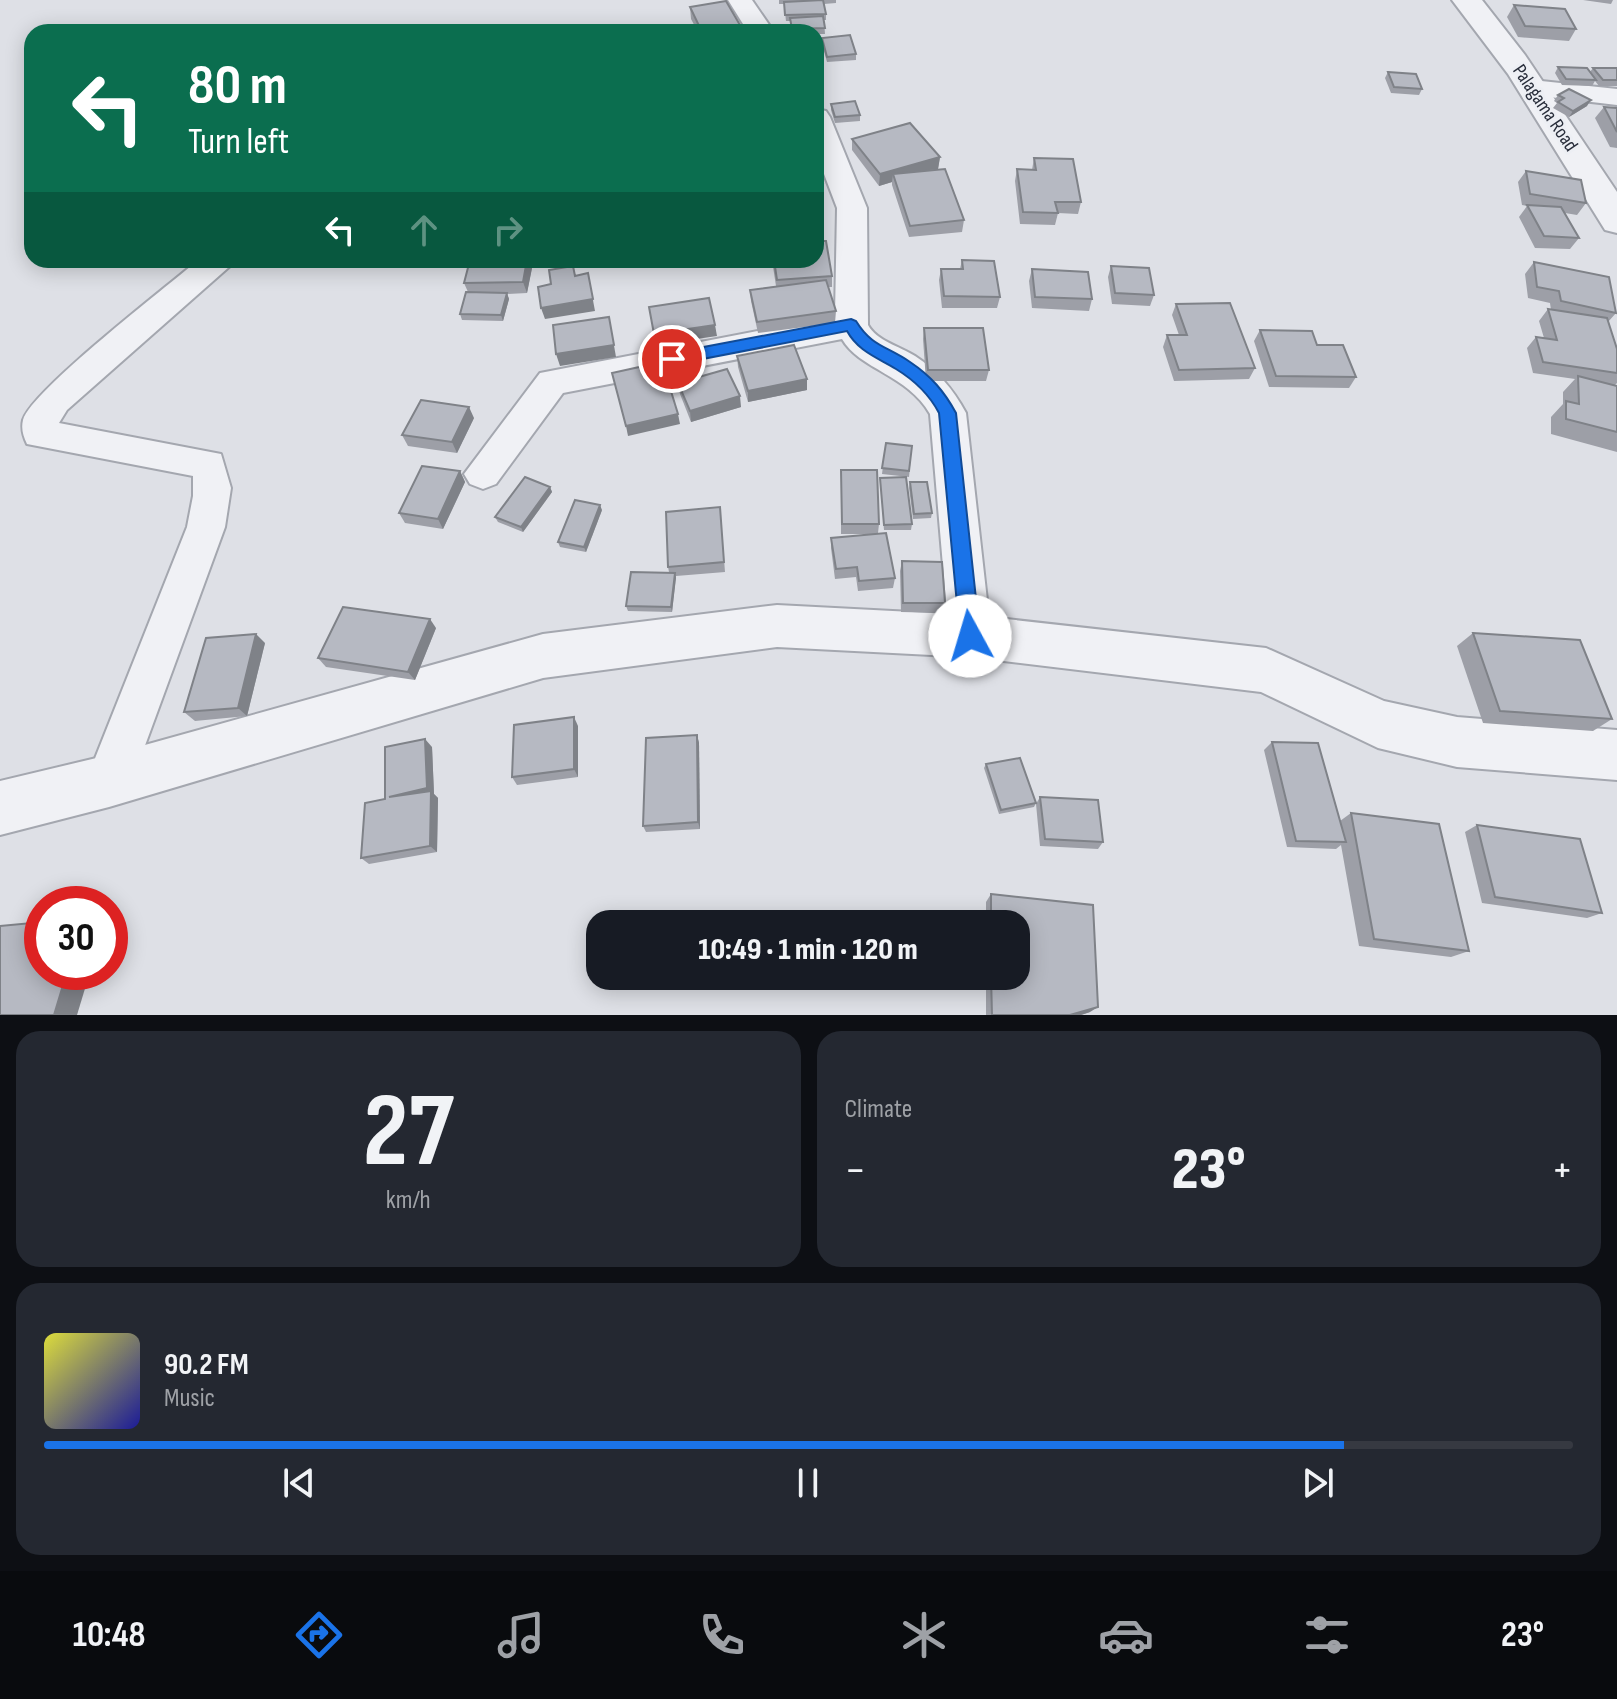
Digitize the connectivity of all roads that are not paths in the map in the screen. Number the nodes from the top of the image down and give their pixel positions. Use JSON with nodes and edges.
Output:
{"nodes":[{"id":1,"x":740,"y":0,"type":"edge"},
{"id":2,"x":1466,"y":0,"type":"edge"},
{"id":3,"x":756,"y":24,"type":"edge"},
{"id":4,"x":1532,"y":88,"type":"junction"},
{"id":5,"x":1617,"y":97,"type":"edge"},
{"id":6,"x":824,"y":137,"type":"edge"},
{"id":7,"x":1617,"y":222,"type":"edge"},
{"id":8,"x":209,"y":268,"type":"edge"},
{"id":9,"x":851,"y":325,"type":"junction"},
{"id":10,"x":483,"y":474,"type":"dead end"},
{"id":11,"x":970,"y":636,"type":"junction"},
{"id":12,"x":1617,"y":755,"type":"edge"},
{"id":13,"x":109,"y":781,"type":"junction"},
{"id":14,"x":0,"y":808,"type":"edge"}],
"edges":[{"from":1,"to":3,"type":"street"},
{"from":2,"to":4,"type":"street","name":"Palagama Road"},
{"from":4,"to":5,"type":"street"},
{"from":4,"to":7,"type":"street","name":"Palagama Road"},
{"from":6,"to":9,"type":"street"},
{"from":8,"to":13,"type":"street"},
{"from":9,"to":10,"type":"street"},
{"from":9,"to":11,"type":"street"},
{"from":11,"to":12,"type":"street"},
{"from":11,"to":13,"type":"street"},
{"from":13,"to":14,"type":"street"}]}
